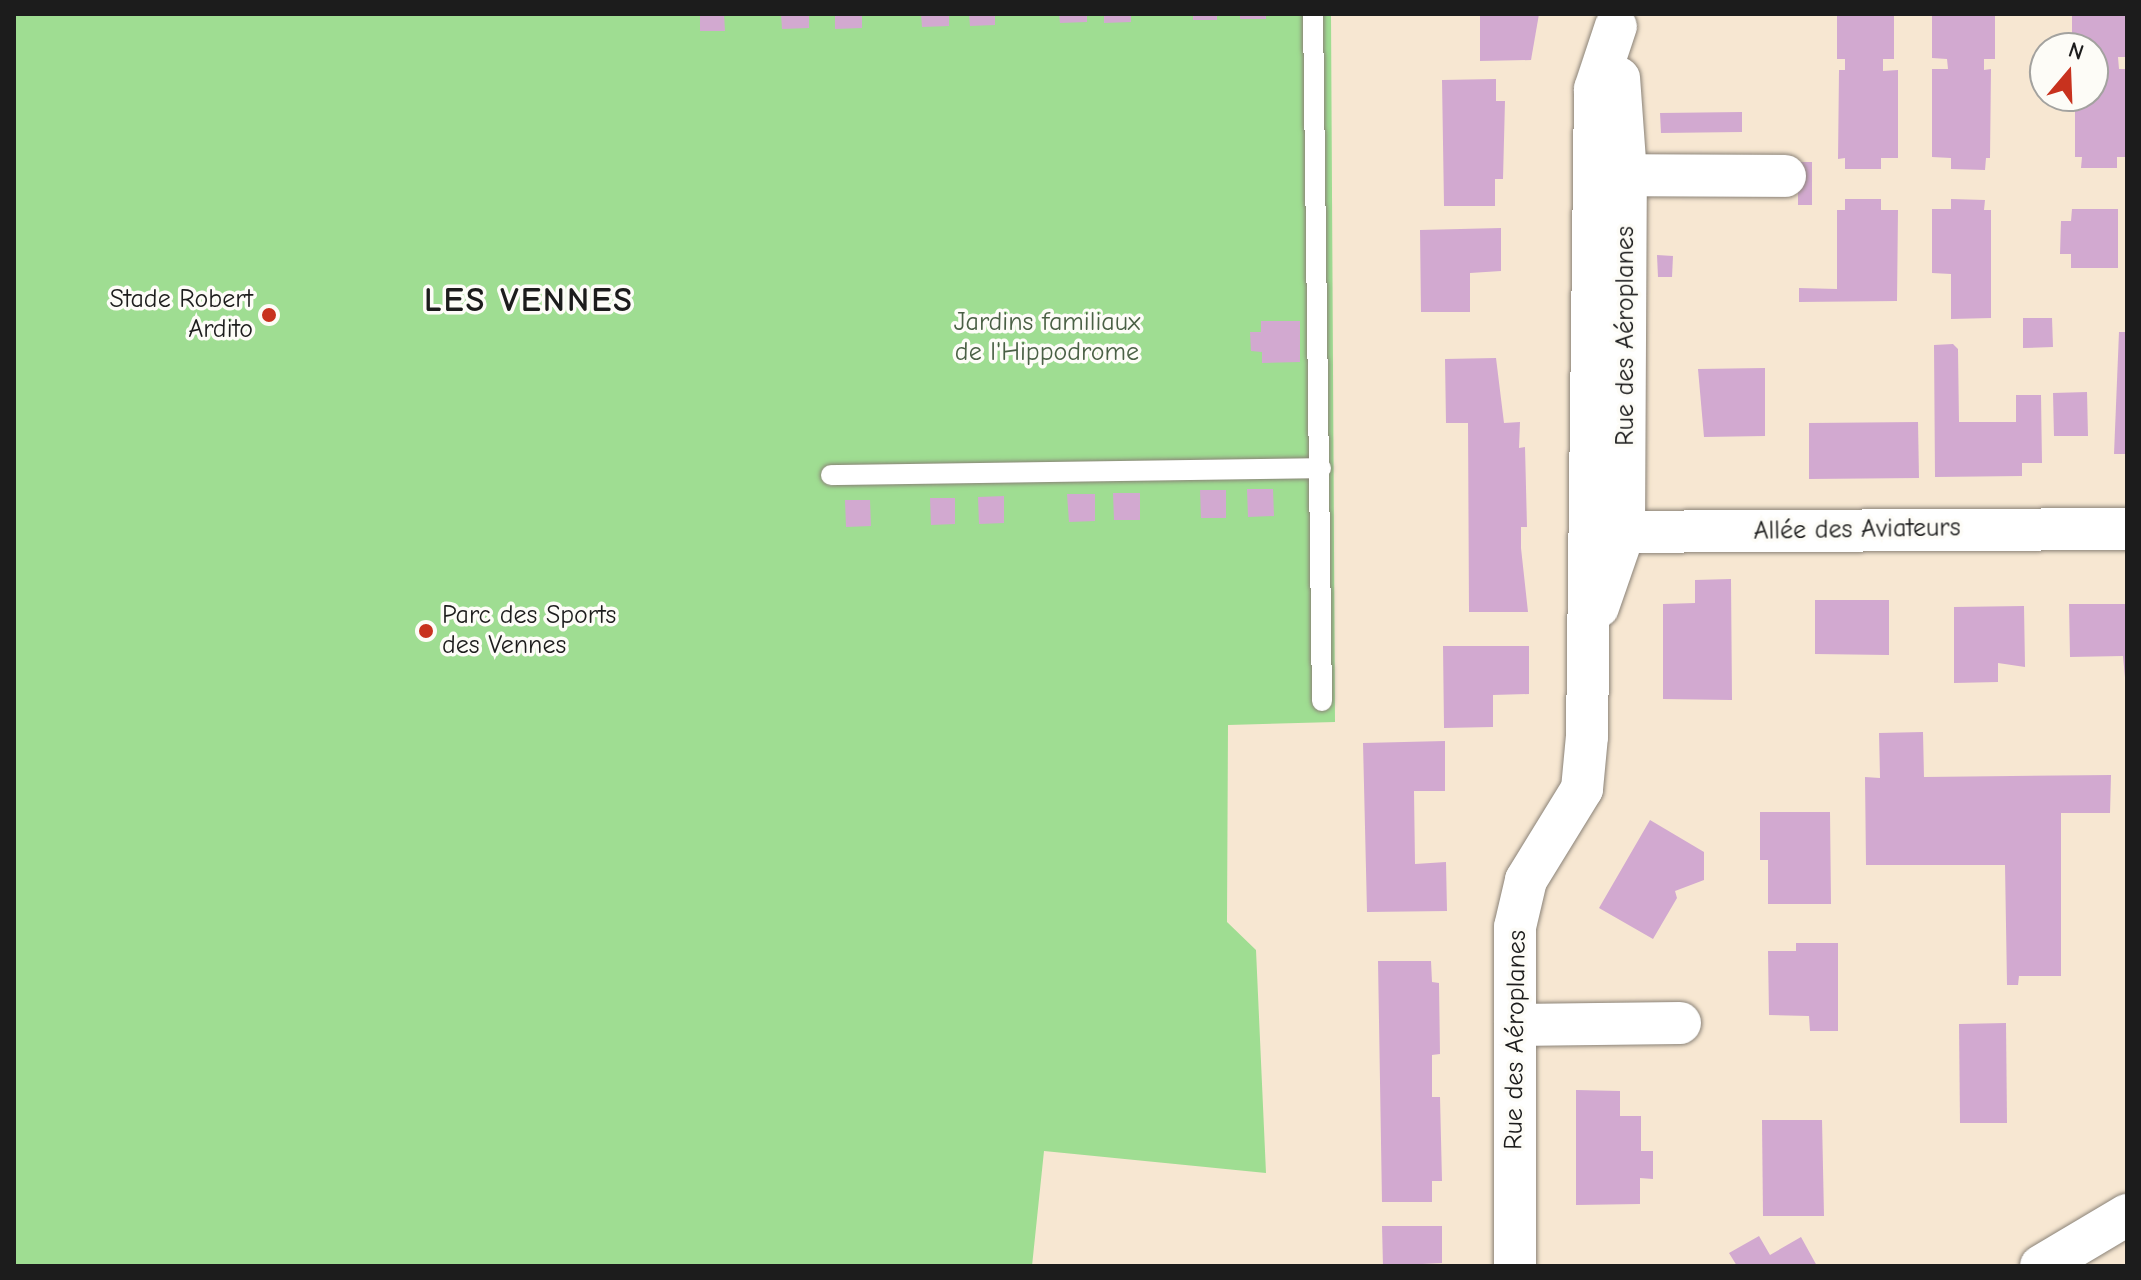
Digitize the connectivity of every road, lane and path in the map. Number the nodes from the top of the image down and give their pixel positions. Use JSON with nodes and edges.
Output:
{"nodes":[{"id":1,"x":1313,"y":14,"type":"edge"},
{"id":2,"x":1616,"y":20,"type":"edge"},
{"id":3,"x":1610,"y":175,"type":"junction"},
{"id":4,"x":1785,"y":176,"type":"dead end"},
{"id":5,"x":1321,"y":468,"type":"junction"},
{"id":6,"x":831,"y":475,"type":"dead end"},
{"id":7,"x":2127,"y":529,"type":"edge"},
{"id":8,"x":1606,"y":532,"type":"junction"},
{"id":9,"x":1322,"y":701,"type":"dead end"},
{"id":10,"x":1680,"y":1023,"type":"dead end"},
{"id":11,"x":1515,"y":1025,"type":"junction"},
{"id":12,"x":2127,"y":1215,"type":"edge"},
{"id":13,"x":1515,"y":1266,"type":"edge"},
{"id":14,"x":2041,"y":1266,"type":"edge"}],
"edges":[{"from":1,"to":5,"type":"lane"},
{"from":2,"to":3,"type":"street","name":"Rue des Aéroplanes"},
{"from":3,"to":4,"type":"street"},
{"from":3,"to":8,"type":"street","name":"Rue des Aéroplanes"},
{"from":5,"to":6,"type":"lane"},
{"from":5,"to":9,"type":"lane"},
{"from":7,"to":8,"type":"street","name":"Allée des Aviateurs"},
{"from":8,"to":11,"type":"street","name":"Rue des Aéroplanes"},
{"from":10,"to":11,"type":"street"},
{"from":11,"to":13,"type":"street","name":"Rue des Aéroplanes"},
{"from":12,"to":14,"type":"street"}]}
